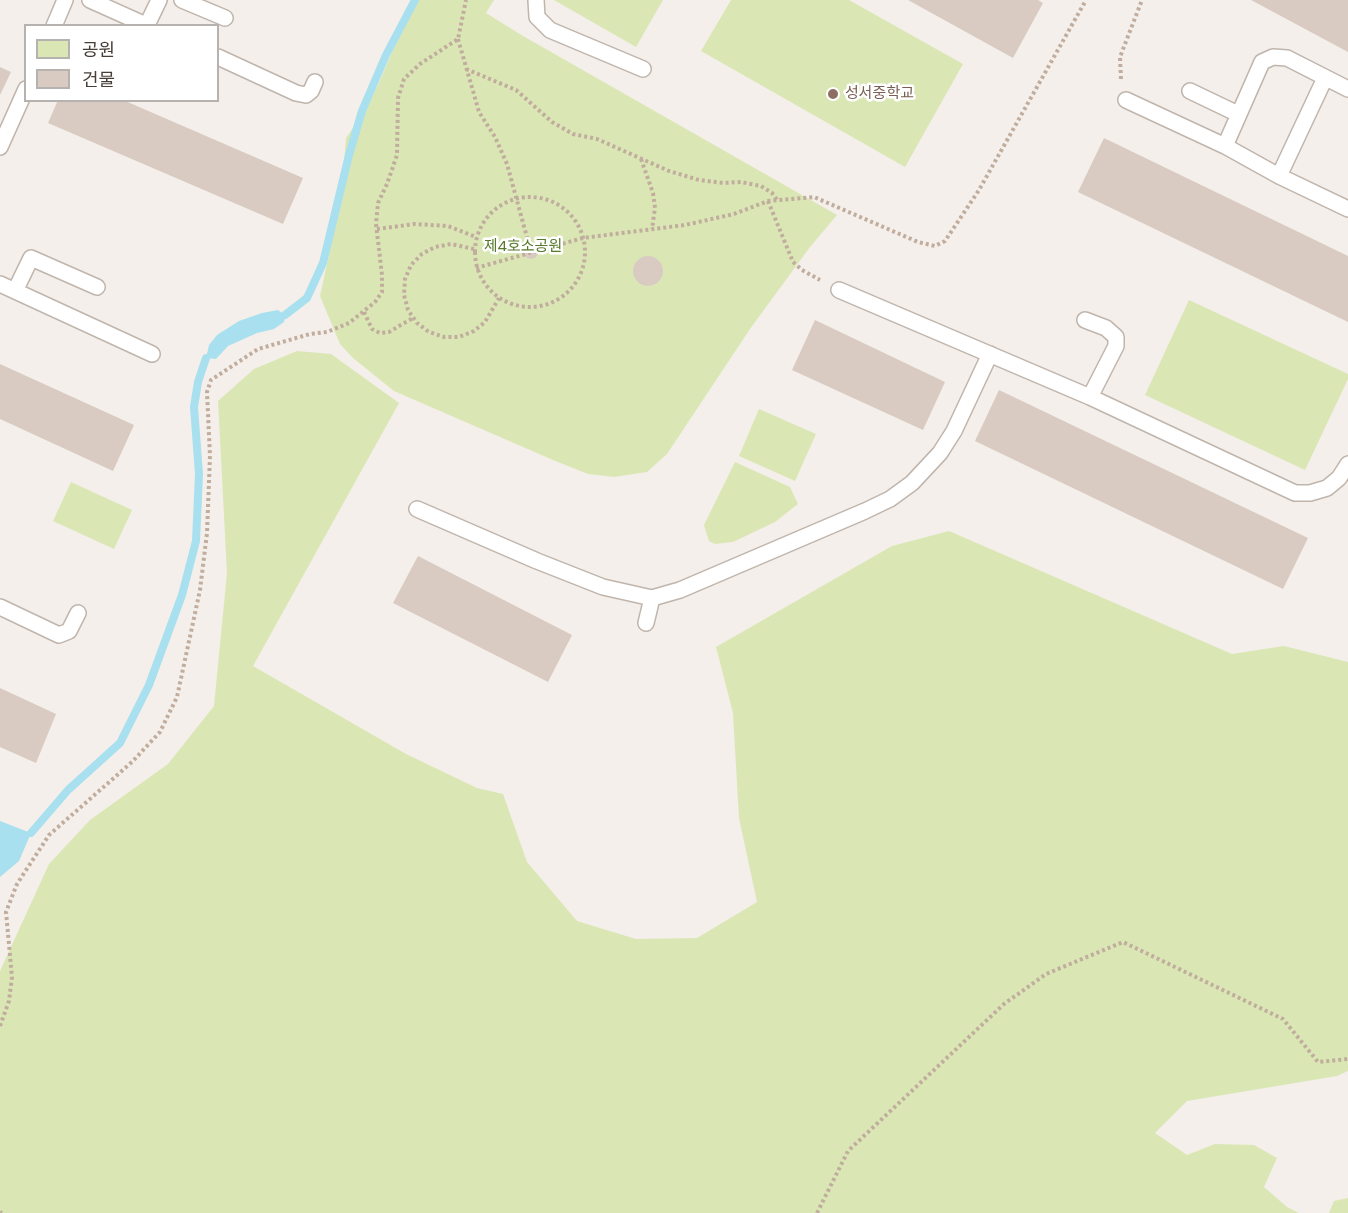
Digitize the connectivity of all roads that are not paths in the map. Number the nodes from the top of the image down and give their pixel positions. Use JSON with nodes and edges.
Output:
{"nodes":[{"id":1,"x":65,"y":0,"type":"edge"},
{"id":2,"x":90,"y":0,"type":"edge"},
{"id":3,"x":159,"y":0,"type":"edge"},
{"id":4,"x":182,"y":0,"type":"edge"},
{"id":5,"x":536,"y":0,"type":"edge"},
{"id":6,"x":225,"y":18,"type":"dead end"},
{"id":7,"x":55,"y":24,"type":"edge"},
{"id":8,"x":146,"y":24,"type":"edge"},
{"id":9,"x":148,"y":24,"type":"edge"},
{"id":10,"x":219,"y":57,"type":"edge"},
{"id":11,"x":643,"y":69,"type":"dead end"},
{"id":12,"x":1325,"y":78,"type":"junction"},
{"id":13,"x":315,"y":82,"type":"dead end"},
{"id":14,"x":1348,"y":89,"type":"edge"},
{"id":15,"x":1190,"y":92,"type":"dead end"},
{"id":16,"x":24,"y":93,"type":"edge"},
{"id":17,"x":1126,"y":100,"type":"road end"},
{"id":18,"x":1238,"y":114,"type":"junction"},
{"id":19,"x":1225,"y":146,"type":"junction"},
{"id":20,"x":0,"y":147,"type":"edge"},
{"id":21,"x":1280,"y":176,"type":"junction"},
{"id":22,"x":1348,"y":208,"type":"edge"},
{"id":23,"x":0,"y":284,"type":"edge"},
{"id":24,"x":96,"y":287,"type":"dead end"},
{"id":25,"x":839,"y":290,"type":"dead end"},
{"id":26,"x":15,"y":291,"type":"junction"},
{"id":27,"x":1085,"y":320,"type":"dead end"},
{"id":28,"x":152,"y":354,"type":"dead end"},
{"id":29,"x":990,"y":354,"type":"junction"},
{"id":30,"x":1090,"y":397,"type":"junction"},
{"id":31,"x":1348,"y":464,"type":"edge"},
{"id":32,"x":417,"y":509,"type":"dead end"},
{"id":33,"x":652,"y":598,"type":"junction"},
{"id":34,"x":0,"y":607,"type":"edge"},
{"id":35,"x":78,"y":613,"type":"dead end"},
{"id":36,"x":646,"y":623,"type":"dead end"}],
"edges":[{"from":1,"to":7,"type":"lane"},
{"from":2,"to":8,"type":"lane"},
{"from":3,"to":9,"type":"lane"},
{"from":4,"to":6,"type":"lane"},
{"from":5,"to":11,"type":"lane"},
{"from":10,"to":13,"type":"lane"},
{"from":12,"to":14,"type":"lane"},
{"from":12,"to":18,"type":"lane"},
{"from":12,"to":21,"type":"lane"},
{"from":15,"to":18,"type":"lane"},
{"from":16,"to":20,"type":"lane"},
{"from":17,"to":19,"type":"lane"},
{"from":18,"to":19,"type":"lane"},
{"from":19,"to":21,"type":"lane"},
{"from":21,"to":22,"type":"lane"},
{"from":23,"to":26,"type":"lane"},
{"from":24,"to":26,"type":"lane"},
{"from":25,"to":29,"type":"lane"},
{"from":26,"to":28,"type":"lane"},
{"from":27,"to":30,"type":"lane"},
{"from":29,"to":30,"type":"lane"},
{"from":29,"to":33,"type":"lane"},
{"from":30,"to":31,"type":"lane"},
{"from":32,"to":33,"type":"lane"},
{"from":33,"to":36,"type":"lane"},
{"from":34,"to":35,"type":"lane"}]}
